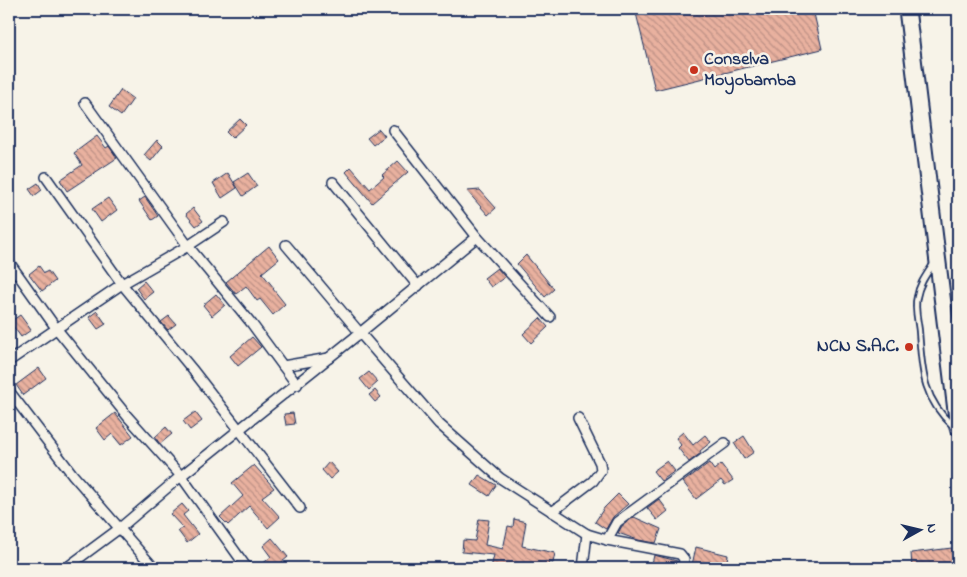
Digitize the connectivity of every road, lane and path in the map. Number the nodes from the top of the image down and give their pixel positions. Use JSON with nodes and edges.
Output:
{"nodes":[{"id":1,"x":907,"y":9,"type":"edge"},
{"id":2,"x":85,"y":103,"type":"dead end"},
{"id":3,"x":393,"y":130,"type":"dead end"},
{"id":4,"x":46,"y":178,"type":"dead end"},
{"id":5,"x":333,"y":182,"type":"dead end"},
{"id":6,"x":224,"y":222,"type":"dead end"},
{"id":7,"x":477,"y":237,"type":"junction"},
{"id":8,"x":286,"y":245,"type":"dead end"},
{"id":9,"x":188,"y":246,"type":"junction"},
{"id":10,"x":936,"y":260,"type":"junction"},
{"id":11,"x":9,"y":262,"type":"edge"},
{"id":12,"x":122,"y":284,"type":"junction"},
{"id":13,"x":418,"y":286,"type":"junction"},
{"id":14,"x":550,"y":317,"type":"dead end"},
{"id":15,"x":56,"y":328,"type":"junction"},
{"id":16,"x":360,"y":333,"type":"junction"},
{"id":17,"x":330,"y":358,"type":"junction"},
{"id":18,"x":9,"y":361,"type":"edge"},
{"id":19,"x":283,"y":366,"type":"junction"},
{"id":20,"x":297,"y":385,"type":"junction"},
{"id":21,"x":9,"y":391,"type":"edge"},
{"id":22,"x":578,"y":418,"type":"dead end"},
{"id":23,"x":958,"y":429,"type":"edge"},
{"id":24,"x":240,"y":430,"type":"junction"},
{"id":25,"x":725,"y":443,"type":"dead end"},
{"id":26,"x":181,"y":476,"type":"junction"},
{"id":27,"x":300,"y":508,"type":"dead end"},
{"id":28,"x":552,"y":512,"type":"junction"},
{"id":29,"x":120,"y":528,"type":"junction"},
{"id":30,"x":587,"y":534,"type":"junction"},
{"id":31,"x":607,"y":540,"type":"junction"},
{"id":32,"x":66,"y":568,"type":"edge"},
{"id":33,"x":154,"y":568,"type":"edge"},
{"id":34,"x":247,"y":568,"type":"edge"},
{"id":35,"x":583,"y":568,"type":"edge"},
{"id":36,"x":682,"y":568,"type":"edge"}],
"edges":[{"from":1,"to":10,"type":"highway"},
{"from":2,"to":9,"type":"street"},
{"from":3,"to":7,"type":"street"},
{"from":4,"to":12,"type":"street"},
{"from":5,"to":13,"type":"street"},
{"from":6,"to":9,"type":"street"},
{"from":7,"to":13,"type":"street"},
{"from":7,"to":14,"type":"street"},
{"from":8,"to":16,"type":"street"},
{"from":9,"to":12,"type":"street"},
{"from":9,"to":19,"type":"street"},
{"from":10,"to":23,"type":"highway"},
{"from":10,"to":23,"type":"lane"},
{"from":11,"to":15,"type":"street"},
{"from":12,"to":15,"type":"street"},
{"from":12,"to":24,"type":"street"},
{"from":13,"to":16,"type":"street"},
{"from":15,"to":18,"type":"street"},
{"from":15,"to":26,"type":"street"},
{"from":16,"to":17,"type":"street"},
{"from":16,"to":28,"type":"street"},
{"from":17,"to":19,"type":"street"},
{"from":17,"to":20,"type":"street"},
{"from":19,"to":20,"type":"street"},
{"from":20,"to":24,"type":"street"},
{"from":21,"to":29,"type":"street"},
{"from":22,"to":28,"type":"street"},
{"from":24,"to":26,"type":"street"},
{"from":24,"to":27,"type":"street"},
{"from":25,"to":31,"type":"street"},
{"from":26,"to":29,"type":"street"},
{"from":26,"to":34,"type":"street"},
{"from":28,"to":30,"type":"street"},
{"from":29,"to":32,"type":"street"},
{"from":29,"to":33,"type":"street"},
{"from":30,"to":31,"type":"street"},
{"from":30,"to":35,"type":"street"},
{"from":31,"to":36,"type":"street"}]}
